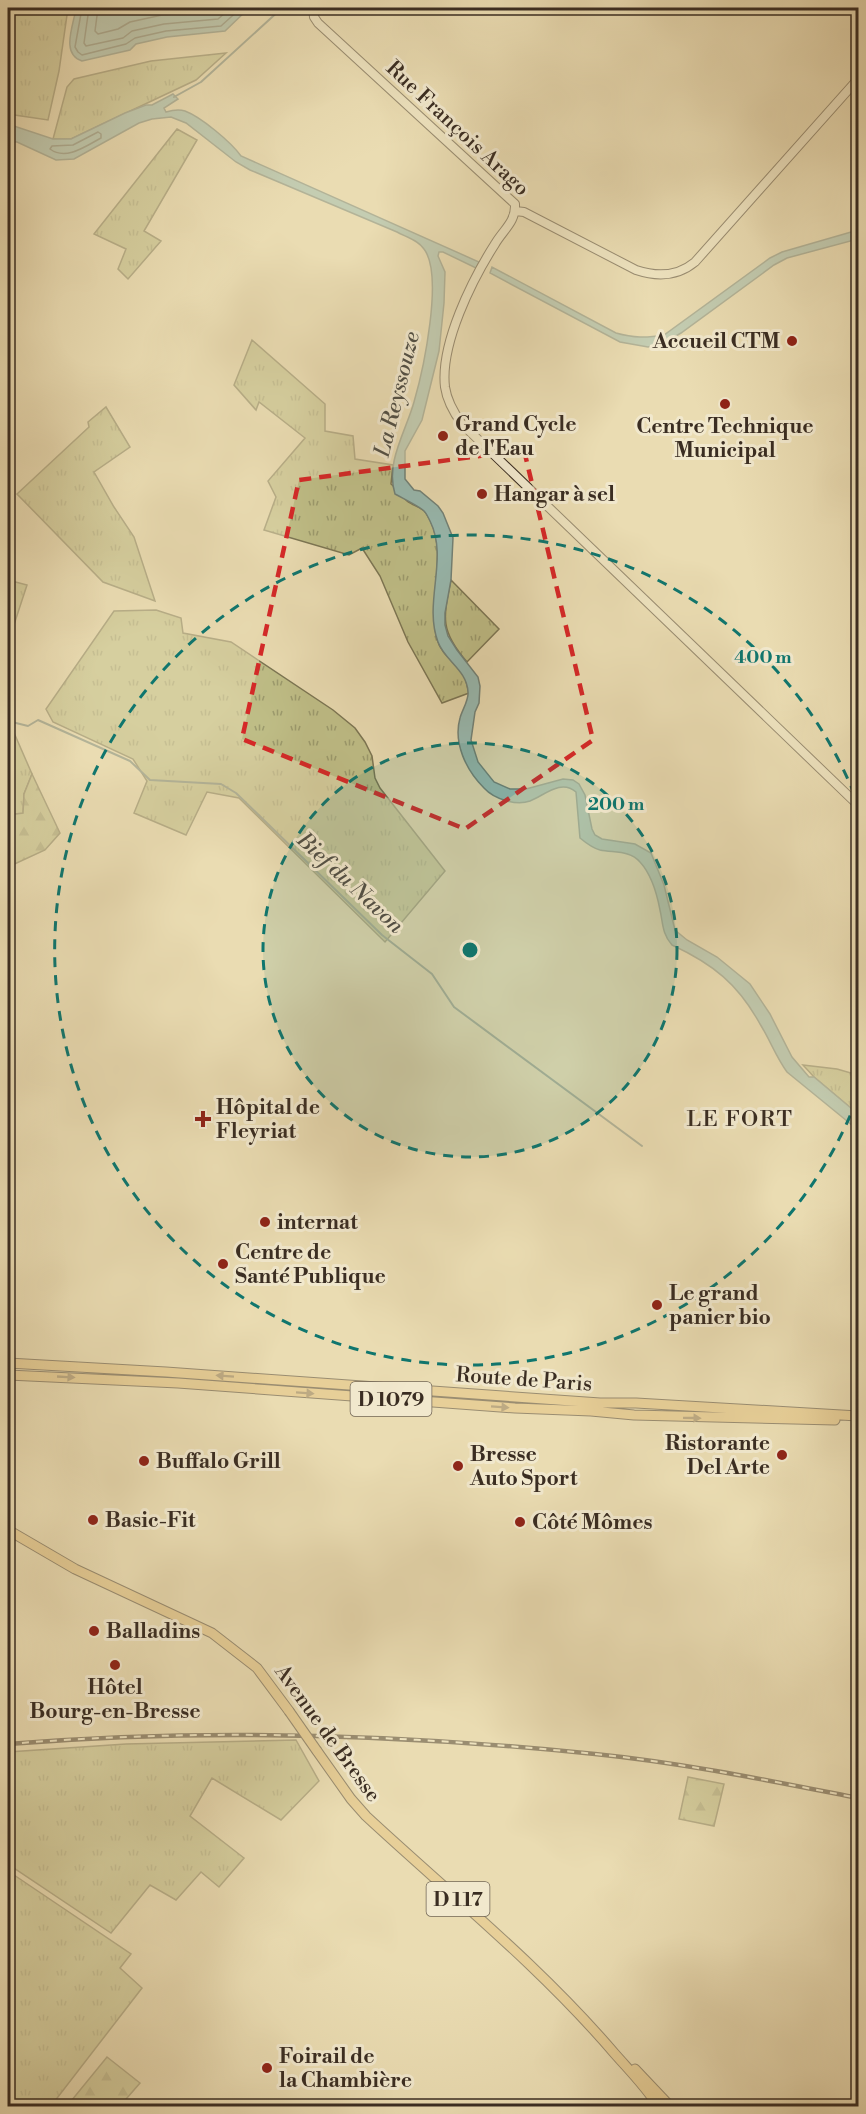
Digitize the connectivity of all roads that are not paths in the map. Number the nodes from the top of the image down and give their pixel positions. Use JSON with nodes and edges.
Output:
{"nodes":[{"id":1,"x":313,"y":8,"type":"edge"},
{"id":2,"x":858,"y":79,"type":"edge"},
{"id":3,"x":515,"y":211,"type":"junction"},
{"id":4,"x":858,"y":805,"type":"edge"},
{"id":5,"x":8,"y":1363,"type":"edge"},
{"id":6,"x":8,"y":1375,"type":"edge"},
{"id":7,"x":858,"y":1416,"type":"edge"},
{"id":8,"x":858,"y":1421,"type":"edge"},
{"id":9,"x":8,"y":1530,"type":"edge"},
{"id":10,"x":604,"y":2042,"type":"junction"},
{"id":11,"x":658,"y":2106,"type":"edge"},
{"id":12,"x":670,"y":2106,"type":"edge"}],
"edges":[{"from":1,"to":3,"type":"street","name":"Rue François Arago"},
{"from":2,"to":3,"type":"street","name":"Rue François Arago"},
{"from":3,"to":4,"type":"street"},
{"from":7,"to":5,"type":"main road","name":"Route de Paris","number":"D 1079","one_way":true},
{"from":6,"to":8,"type":"main road","name":"Route de Paris","number":"D 1079","one_way":true},
{"from":9,"to":10,"type":"main road","name":"Avenue de Bresse","number":"D 117","bridge":true},
{"from":10,"to":11,"type":"main road","name":"Avenue de Bresse","number":"D 117"},
{"from":10,"to":12,"type":"main road","name":"Avenue de Bresse","number":"D 117"}]}
